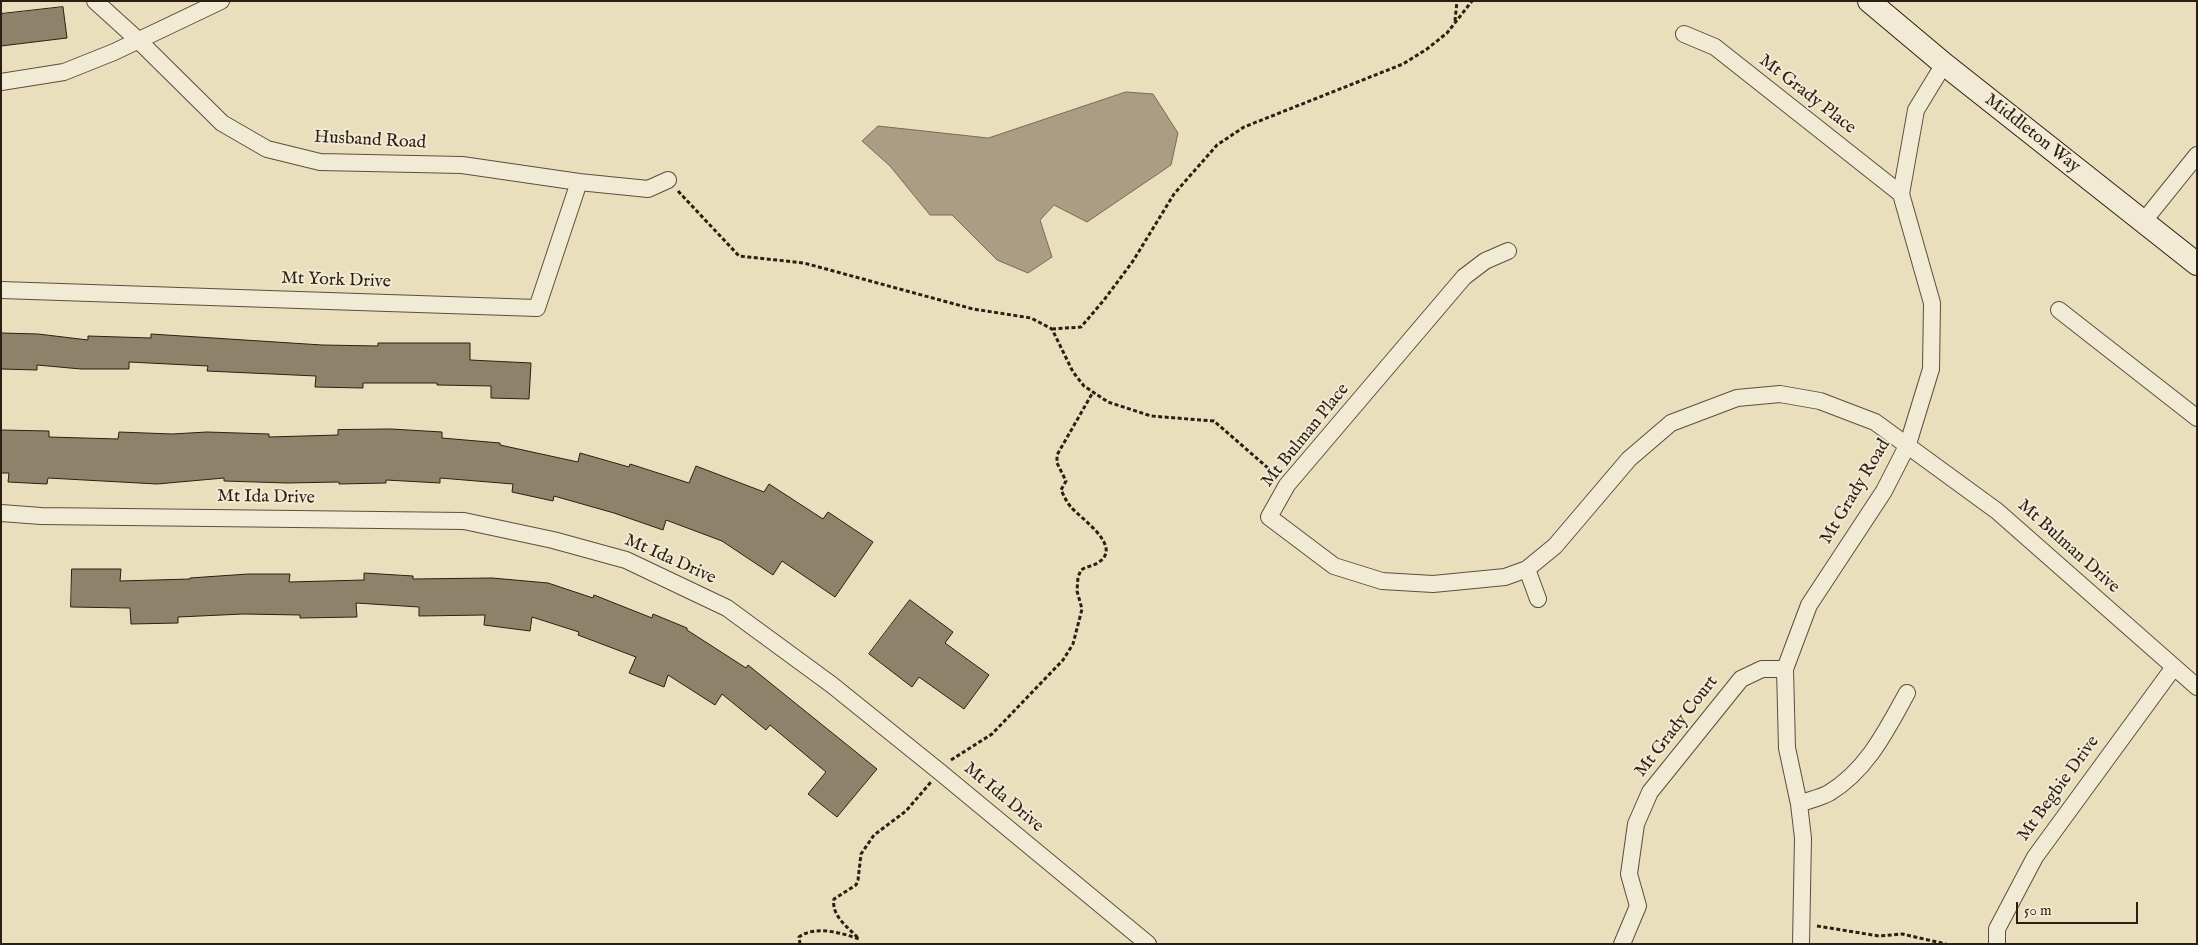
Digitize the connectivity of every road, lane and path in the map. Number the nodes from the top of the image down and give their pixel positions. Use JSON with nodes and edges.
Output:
{"nodes":[{"id":1,"x":95,"y":1,"type":"edge"},
{"id":2,"x":221,"y":1,"type":"edge"},
{"id":3,"x":1457,"y":1,"type":"edge"},
{"id":4,"x":1472,"y":1,"type":"edge"},
{"id":5,"x":1869,"y":1,"type":"edge"},
{"id":6,"x":1455,"y":23,"type":"junction"},
{"id":7,"x":1684,"y":34,"type":"dead end"},
{"id":8,"x":138,"y":40,"type":"junction"},
{"id":9,"x":1944,"y":64,"type":"junction"},
{"id":10,"x":1,"y":82,"type":"edge"},
{"id":11,"x":2197,"y":155,"type":"edge"},
{"id":12,"x":668,"y":180,"type":"joint"},
{"id":13,"x":579,"y":182,"type":"junction"},
{"id":14,"x":1901,"y":194,"type":"junction"},
{"id":15,"x":2143,"y":222,"type":"junction"},
{"id":16,"x":1508,"y":251,"type":"dead end"},
{"id":17,"x":2197,"y":264,"type":"edge"},
{"id":18,"x":1,"y":290,"type":"edge"},
{"id":19,"x":2060,"y":310,"type":"dead end"},
{"id":20,"x":1052,"y":329,"type":"junction"},
{"id":21,"x":1093,"y":392,"type":"junction"},
{"id":22,"x":2197,"y":418,"type":"edge"},
{"id":23,"x":1908,"y":444,"type":"junction"},
{"id":24,"x":1287,"y":485,"type":"junction"},
{"id":25,"x":1,"y":513,"type":"edge"},
{"id":26,"x":1527,"y":568,"type":"junction"},
{"id":27,"x":1538,"y":599,"type":"dead end"},
{"id":28,"x":2174,"y":667,"type":"junction"},
{"id":29,"x":1786,"y":669,"type":"junction"},
{"id":30,"x":2197,"y":686,"type":"edge"},
{"id":31,"x":1907,"y":693,"type":"dead end"},
{"id":32,"x":948,"y":762,"type":"dead end"},
{"id":33,"x":934,"y":778,"type":"dead end"},
{"id":34,"x":1799,"y":804,"type":"junction"},
{"id":35,"x":1801,"y":924,"type":"junction"},
{"id":36,"x":800,"y":944,"type":"edge"},
{"id":37,"x":1148,"y":944,"type":"edge"},
{"id":38,"x":1622,"y":944,"type":"edge"},
{"id":39,"x":1801,"y":944,"type":"edge"},
{"id":40,"x":1946,"y":944,"type":"edge"},
{"id":41,"x":1997,"y":944,"type":"edge"}],
"edges":[{"from":1,"to":8,"type":"street","name":"Husband Road"},
{"from":2,"to":8,"type":"street"},
{"from":3,"to":6,"type":"path"},
{"from":4,"to":6,"type":"path"},
{"from":5,"to":9,"type":"street","name":"Middleton Way"},
{"from":6,"to":20,"type":"path"},
{"from":7,"to":14,"type":"street","name":"Mt Grady Place"},
{"from":8,"to":10,"type":"street"},
{"from":8,"to":13,"type":"street","name":"Husband Road"},
{"from":9,"to":14,"type":"street","name":"Mt Grady Road"},
{"from":9,"to":15,"type":"street","name":"Middleton Way"},
{"from":11,"to":15,"type":"street"},
{"from":12,"to":13,"type":"street","name":"Husband Road"},
{"from":12,"to":20,"type":"path"},
{"from":13,"to":18,"type":"street","name":"Mt York Drive"},
{"from":14,"to":23,"type":"street","name":"Mt Grady Road"},
{"from":15,"to":17,"type":"street","name":"Middleton Way"},
{"from":16,"to":24,"type":"street","name":"Mt Bulman Place"},
{"from":19,"to":22,"type":"street"},
{"from":20,"to":21,"type":"path"},
{"from":21,"to":24,"type":"path"},
{"from":21,"to":32,"type":"path"},
{"from":23,"to":26,"type":"street","name":"Mt Bulman Place"},
{"from":23,"to":28,"type":"street","name":"Mt Bulman Drive"},
{"from":23,"to":29,"type":"street","name":"Mt Grady Road"},
{"from":24,"to":26,"type":"street","name":"Mt Bulman Place"},
{"from":25,"to":37,"type":"street","name":"Mt Ida Drive"},
{"from":26,"to":27,"type":"street"},
{"from":28,"to":30,"type":"street","name":"Mt Bulman Drive"},
{"from":28,"to":41,"type":"street","name":"Mt Begbie Drive"},
{"from":29,"to":34,"type":"street","name":"Mt Grady Road"},
{"from":29,"to":38,"type":"street","name":"Mt Grady Court"},
{"from":31,"to":34,"type":"street"},
{"from":33,"to":36,"type":"path"},
{"from":34,"to":35,"type":"street","name":"Mt Grady Road"},
{"from":35,"to":39,"type":"street","name":"Mt Grady Road"},
{"from":35,"to":40,"type":"path"}]}
